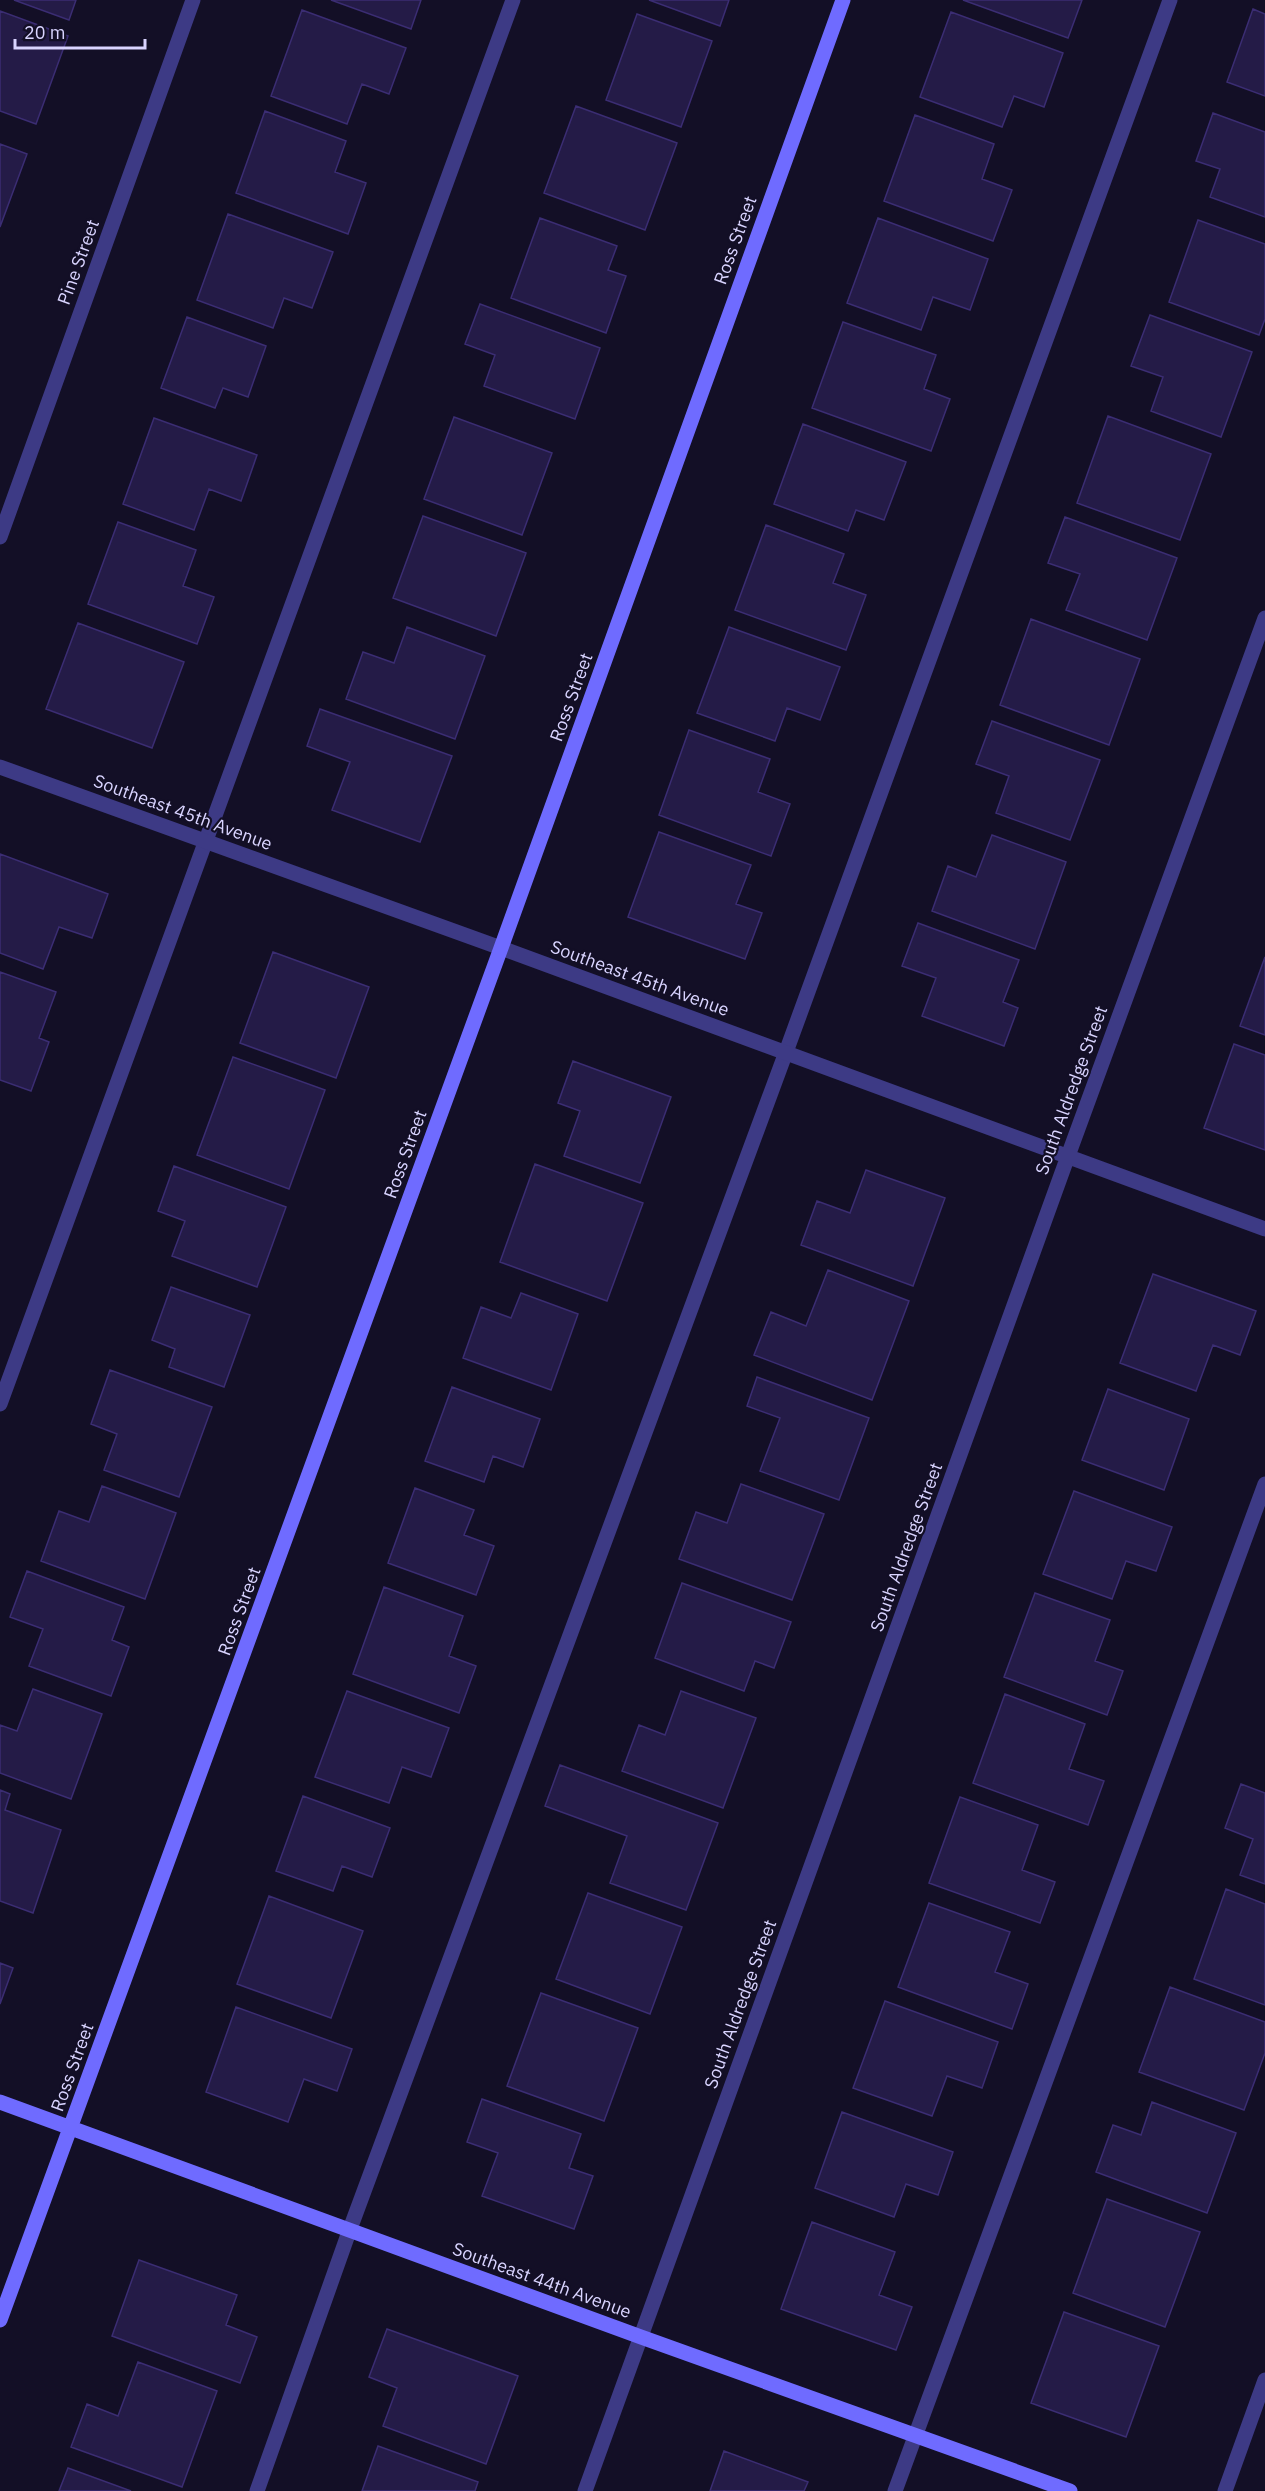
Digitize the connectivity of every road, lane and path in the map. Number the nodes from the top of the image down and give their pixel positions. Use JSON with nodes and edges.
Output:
{"nodes":[{"id":1,"x":193,"y":0,"type":"edge"},
{"id":2,"x":513,"y":0,"type":"edge"},
{"id":3,"x":843,"y":0,"type":"edge"},
{"id":4,"x":1170,"y":0,"type":"edge"},
{"id":5,"x":0,"y":537,"type":"edge"},
{"id":6,"x":1265,"y":618,"type":"edge"},
{"id":7,"x":0,"y":767,"type":"edge"},
{"id":8,"x":206,"y":841,"type":"junction"},
{"id":9,"x":501,"y":948,"type":"junction"},
{"id":10,"x":786,"y":1052,"type":"junction"},
{"id":11,"x":1068,"y":1156,"type":"junction"},
{"id":12,"x":1265,"y":1229,"type":"edge"},
{"id":13,"x":0,"y":1404,"type":"edge"},
{"id":14,"x":1265,"y":1484,"type":"edge"},
{"id":15,"x":0,"y":2102,"type":"edge"},
{"id":16,"x":71,"y":2128,"type":"junction"},
{"id":17,"x":350,"y":2229,"type":"junction"},
{"id":18,"x":0,"y":2320,"type":"edge"},
{"id":19,"x":641,"y":2337,"type":"junction"},
{"id":20,"x":1265,"y":2380,"type":"edge"},
{"id":21,"x":915,"y":2435,"type":"junction"},
{"id":22,"x":257,"y":2491,"type":"edge"},
{"id":23,"x":585,"y":2491,"type":"edge"},
{"id":24,"x":896,"y":2491,"type":"edge"},
{"id":25,"x":1071,"y":2491,"type":"edge"},
{"id":26,"x":1226,"y":2491,"type":"edge"}],
"edges":[{"from":1,"to":5,"type":"street","name":"Pine Street"},
{"from":2,"to":8,"type":"street"},
{"from":3,"to":9,"type":"street","name":"Ross Street"},
{"from":4,"to":10,"type":"street"},
{"from":6,"to":11,"type":"street","name":"South Aldredge Street"},
{"from":7,"to":8,"type":"street","name":"Southeast 45th Avenue"},
{"from":8,"to":9,"type":"street","name":"Southeast 45th Avenue"},
{"from":8,"to":13,"type":"street"},
{"from":9,"to":10,"type":"street","name":"Southeast 45th Avenue"},
{"from":9,"to":16,"type":"street","name":"Ross Street"},
{"from":10,"to":11,"type":"street","name":"Southeast 45th Avenue"},
{"from":10,"to":17,"type":"street"},
{"from":11,"to":12,"type":"street","name":"Southeast 45th Avenue"},
{"from":11,"to":19,"type":"street","name":"South Aldredge Street"},
{"from":14,"to":21,"type":"street"},
{"from":15,"to":16,"type":"street","name":"Southeast 44th Avenue"},
{"from":16,"to":17,"type":"street","name":"Southeast 44th Avenue"},
{"from":16,"to":18,"type":"street","name":"Ross Street"},
{"from":17,"to":19,"type":"street","name":"Southeast 44th Avenue"},
{"from":17,"to":22,"type":"street"},
{"from":19,"to":21,"type":"street","name":"Southeast 44th Avenue"},
{"from":19,"to":23,"type":"street","name":"South Aldredge Street"},
{"from":20,"to":26,"type":"street"},
{"from":21,"to":24,"type":"street"},
{"from":21,"to":25,"type":"street","name":"Southeast 44th Avenue"}]}
